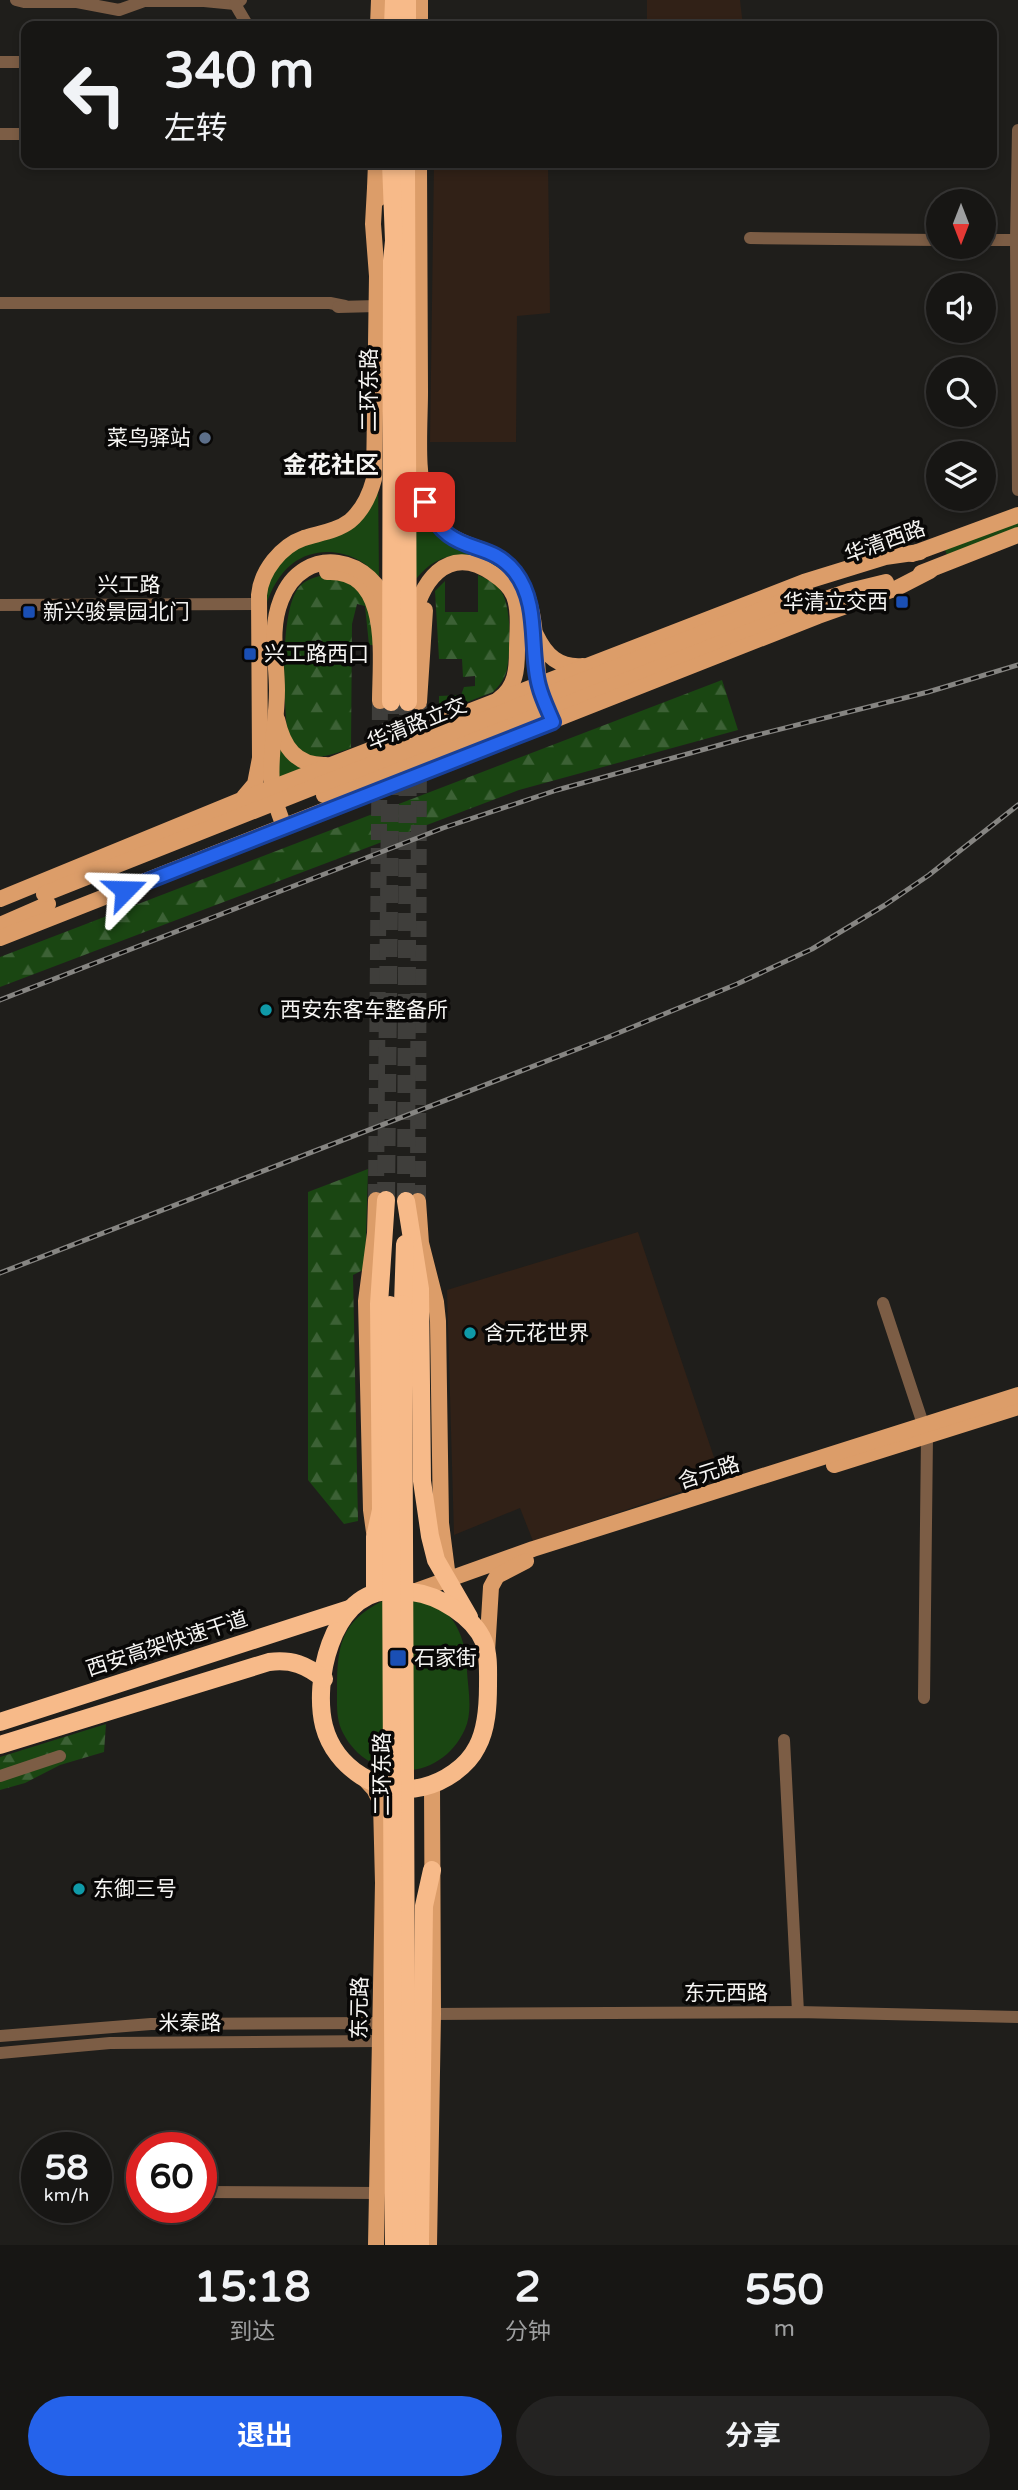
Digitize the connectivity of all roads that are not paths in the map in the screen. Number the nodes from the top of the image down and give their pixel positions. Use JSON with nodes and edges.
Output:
{"nodes":[{"id":1,"x":16,"y":0,"type":"edge"},
{"id":2,"x":379,"y":0,"type":"edge"},
{"id":3,"x":420,"y":0,"type":"edge"},
{"id":4,"x":238,"y":2,"type":"edge"},
{"id":5,"x":246,"y":21,"type":"edge"},
{"id":6,"x":378,"y":21,"type":"edge"},
{"id":7,"x":419,"y":21,"type":"edge"},
{"id":8,"x":0,"y":61,"type":"edge"},
{"id":9,"x":21,"y":62,"type":"edge"},
{"id":10,"x":1018,"y":130,"type":"edge"},
{"id":11,"x":0,"y":134,"type":"edge"},
{"id":12,"x":21,"y":134,"type":"edge"},
{"id":13,"x":376,"y":168,"type":"edge"},
{"id":14,"x":391,"y":168,"type":"edge"},
{"id":15,"x":414,"y":168,"type":"edge"},
{"id":16,"x":415,"y":168,"type":"edge"},
{"id":17,"x":375,"y":188,"type":"junction"},
{"id":18,"x":750,"y":239,"type":"dead end"},
{"id":19,"x":926,"y":240,"type":"edge"},
{"id":20,"x":996,"y":240,"type":"edge"},
{"id":21,"x":1016,"y":240,"type":"junction"},
{"id":22,"x":399,"y":261,"type":"junction"},
{"id":23,"x":0,"y":303,"type":"edge"},
{"id":24,"x":345,"y":306,"type":"junction"},
{"id":25,"x":377,"y":306,"type":"junction"},
{"id":26,"x":295,"y":309,"type":"dead end"},
{"id":27,"x":1018,"y":490,"type":"edge"},
{"id":28,"x":1018,"y":515,"type":"edge"},
{"id":29,"x":1018,"y":535,"type":"edge"},
{"id":30,"x":920,"y":552,"type":"junction"},
{"id":31,"x":930,"y":571,"type":"junction"},
{"id":32,"x":499,"y":578,"type":"junction"},
{"id":33,"x":807,"y":599,"type":"junction"},
{"id":34,"x":259,"y":604,"type":"junction"},
{"id":35,"x":0,"y":605,"type":"edge"},
{"id":36,"x":532,"y":620,"type":"junction"},
{"id":37,"x":391,"y":628,"type":"junction"},
{"id":38,"x":596,"y":664,"type":"junction"},
{"id":39,"x":408,"y":666,"type":"junction"},
{"id":40,"x":539,"y":685,"type":"junction"},
{"id":41,"x":277,"y":687,"type":"junction"},
{"id":42,"x":399,"y":702,"type":"junction"},
{"id":43,"x":491,"y":704,"type":"junction"},
{"id":44,"x":276,"y":716,"type":"junction"},
{"id":45,"x":553,"y":722,"type":"junction"},
{"id":46,"x":430,"y":727,"type":"junction"},
{"id":47,"x":354,"y":757,"type":"junction"},
{"id":48,"x":443,"y":765,"type":"junction"},
{"id":49,"x":263,"y":782,"type":"junction"},
{"id":50,"x":374,"y":792,"type":"junction"},
{"id":51,"x":276,"y":830,"type":"junction"},
{"id":52,"x":46,"y":899,"type":"junction"},
{"id":53,"x":0,"y":900,"type":"edge"},
{"id":54,"x":0,"y":910,"type":"edge"},
{"id":55,"x":0,"y":925,"type":"edge"},
{"id":56,"x":0,"y":938,"type":"edge"},
{"id":57,"x":381,"y":1200,"type":"joint"},
{"id":58,"x":412,"y":1202,"type":"junction"},
{"id":59,"x":385,"y":1228,"type":"junction"},
{"id":60,"x":883,"y":1303,"type":"dead end"},
{"id":61,"x":396,"y":1304,"type":"junction"},
{"id":62,"x":1018,"y":1395,"type":"edge"},
{"id":63,"x":1018,"y":1407,"type":"edge"},
{"id":64,"x":925,"y":1430,"type":"junction"},
{"id":65,"x":425,"y":1509,"type":"junction"},
{"id":66,"x":375,"y":1537,"type":"junction"},
{"id":67,"x":444,"y":1547,"type":"junction"},
{"id":68,"x":501,"y":1560,"type":"junction"},
{"id":69,"x":448,"y":1581,"type":"junction"},
{"id":70,"x":375,"y":1592,"type":"junction"},
{"id":71,"x":413,"y":1592,"type":"junction"},
{"id":72,"x":349,"y":1609,"type":"junction"},
{"id":73,"x":478,"y":1632,"type":"junction"},
{"id":74,"x":487,"y":1655,"type":"junction"},
{"id":75,"x":324,"y":1679,"type":"junction"},
{"id":76,"x":924,"y":1698,"type":"dead end"},
{"id":77,"x":0,"y":1722,"type":"edge"},
{"id":78,"x":784,"y":1740,"type":"dead end"},
{"id":79,"x":0,"y":1745,"type":"edge"},
{"id":80,"x":60,"y":1756,"type":"dead end"},
{"id":81,"x":0,"y":1776,"type":"edge"},
{"id":82,"x":363,"y":1777,"type":"junction"},
{"id":83,"x":432,"y":1785,"type":"junction"},
{"id":84,"x":432,"y":1870,"type":"junction"},
{"id":85,"x":383,"y":1883,"type":"junction"},
{"id":86,"x":797,"y":2012,"type":"junction"},
{"id":87,"x":433,"y":2014,"type":"junction"},
{"id":88,"x":1018,"y":2017,"type":"edge"},
{"id":89,"x":380,"y":2023,"type":"junction"},
{"id":90,"x":0,"y":2036,"type":"edge"},
{"id":91,"x":381,"y":2041,"type":"junction"},
{"id":92,"x":0,"y":2053,"type":"edge"},
{"id":93,"x":217,"y":2192,"type":"edge"},
{"id":94,"x":377,"y":2193,"type":"junction"},
{"id":95,"x":376,"y":2245,"type":"edge"},
{"id":96,"x":385,"y":2245,"type":"edge"},
{"id":97,"x":394,"y":2245,"type":"edge"},
{"id":98,"x":407,"y":2245,"type":"edge"},
{"id":99,"x":420,"y":2245,"type":"edge"},
{"id":100,"x":429,"y":2245,"type":"edge"}],
"edges":[{"from":1,"to":4,"type":"street"},
{"from":2,"to":6,"type":"main road"},
{"from":3,"to":7,"type":"main road"},
{"from":4,"to":5,"type":"street"},
{"from":8,"to":9,"type":"street"},
{"from":10,"to":21,"type":"street"},
{"from":11,"to":12,"type":"street"},
{"from":13,"to":17,"type":"main road"},
{"from":14,"to":22,"type":"highway","name":"二环东路"},
{"from":15,"to":22,"type":"highway","name":"二环东路"},
{"from":16,"to":36,"type":"main road"},
{"from":17,"to":22,"type":"main road"},
{"from":17,"to":25,"type":"main road"},
{"from":18,"to":19,"type":"street"},
{"from":20,"to":21,"type":"street"},
{"from":21,"to":27,"type":"street"},
{"from":22,"to":37,"type":"highway","name":"二环东路"},
{"from":22,"to":39,"type":"highway","name":"二环东路"},
{"from":23,"to":24,"type":"street"},
{"from":24,"to":25,"type":"street"},
{"from":24,"to":26,"type":"street"},
{"from":25,"to":34,"type":"main road"},
{"from":28,"to":30,"type":"main road","name":"华清西路"},
{"from":29,"to":31,"type":"main road","name":"华清西路"},
{"from":30,"to":33,"type":"main road","name":"华清西路"},
{"from":30,"to":38,"type":"main road"},
{"from":31,"to":33,"type":"main road","name":"华清西路"},
{"from":31,"to":45,"type":"main road"},
{"from":32,"to":39,"type":"main road"},
{"from":32,"to":42,"type":"main road"},
{"from":32,"to":43,"type":"main road"},
{"from":33,"to":52,"type":"main road","name":"华清路立交","bridge":true},
{"from":34,"to":35,"type":"street","name":"兴工路"},
{"from":34,"to":49,"type":"main road"},
{"from":36,"to":38,"type":"main road"},
{"from":36,"to":40,"type":"main road"},
{"from":37,"to":41,"type":"main road"},
{"from":37,"to":42,"type":"highway","name":"二环东路"},
{"from":38,"to":40,"type":"main road"},
{"from":39,"to":42,"type":"highway","name":"二环东路"},
{"from":40,"to":43,"type":"main road"},
{"from":40,"to":45,"type":"main road"},
{"from":41,"to":42,"type":"main road"},
{"from":41,"to":44,"type":"main road"},
{"from":43,"to":46,"type":"main road"},
{"from":44,"to":47,"type":"main road"},
{"from":44,"to":49,"type":"main road"},
{"from":45,"to":48,"type":"main road"},
{"from":46,"to":47,"type":"main road"},
{"from":46,"to":48,"type":"main road"},
{"from":47,"to":49,"type":"main road"},
{"from":47,"to":50,"type":"main road"},
{"from":48,"to":50,"type":"main road"},
{"from":49,"to":51,"type":"main road"},
{"from":49,"to":53,"type":"main road"},
{"from":50,"to":51,"type":"main road"},
{"from":51,"to":56,"type":"main road"},
{"from":52,"to":54,"type":"main road"},
{"from":52,"to":55,"type":"main road"},
{"from":57,"to":59,"type":"highway"},
{"from":57,"to":66,"type":"main road"},
{"from":58,"to":61,"type":"highway"},
{"from":58,"to":65,"type":"highway"},
{"from":58,"to":67,"type":"main road"},
{"from":59,"to":61,"type":"highway"},
{"from":59,"to":66,"type":"highway"},
{"from":60,"to":64,"type":"street"},
{"from":61,"to":97,"type":"highway","name":"二环东路","bridge":true},
{"from":61,"to":98,"type":"highway","name":"二环东路","bridge":true},
{"from":62,"to":64,"type":"main road","name":"含元路"},
{"from":63,"to":64,"type":"main road","name":"含元路"},
{"from":64,"to":68,"type":"main road","name":"含元路"},
{"from":64,"to":74,"type":"main road","name":"含元路"},
{"from":64,"to":76,"type":"street"},
{"from":65,"to":67,"type":"main road"},
{"from":65,"to":69,"type":"highway"},
{"from":66,"to":70,"type":"highway"},
{"from":67,"to":68,"type":"main road"},
{"from":67,"to":69,"type":"main road"},
{"from":68,"to":69,"type":"main road","name":"含元路"},
{"from":69,"to":71,"type":"main road","name":"含元路"},
{"from":69,"to":73,"type":"highway"},
{"from":70,"to":71,"type":"highway"},
{"from":70,"to":72,"type":"highway"},
{"from":71,"to":73,"type":"highway"},
{"from":72,"to":75,"type":"highway"},
{"from":72,"to":77,"type":"highway","name":"西安高架快速干道"},
{"from":73,"to":74,"type":"highway"},
{"from":74,"to":83,"type":"highway"},
{"from":75,"to":79,"type":"highway"},
{"from":75,"to":82,"type":"highway"},
{"from":78,"to":86,"type":"street"},
{"from":80,"to":81,"type":"street"},
{"from":82,"to":83,"type":"highway"},
{"from":82,"to":85,"type":"main road","name":"东元路"},
{"from":83,"to":84,"type":"main road"},
{"from":84,"to":87,"type":"main road"},
{"from":84,"to":99,"type":"highway"},
{"from":85,"to":89,"type":"main road","name":"东元路"},
{"from":85,"to":96,"type":"highway"},
{"from":86,"to":87,"type":"street","name":"东元西路"},
{"from":86,"to":88,"type":"street","name":"东元西路"},
{"from":87,"to":100,"type":"main road"},
{"from":89,"to":90,"type":"street","name":"米秦路"},
{"from":89,"to":91,"type":"main road","name":"东元路"},
{"from":91,"to":92,"type":"street","name":"米秦路"},
{"from":91,"to":94,"type":"main road","name":"东元路"},
{"from":93,"to":94,"type":"street"},
{"from":94,"to":95,"type":"main road","name":"东元路"}]}
